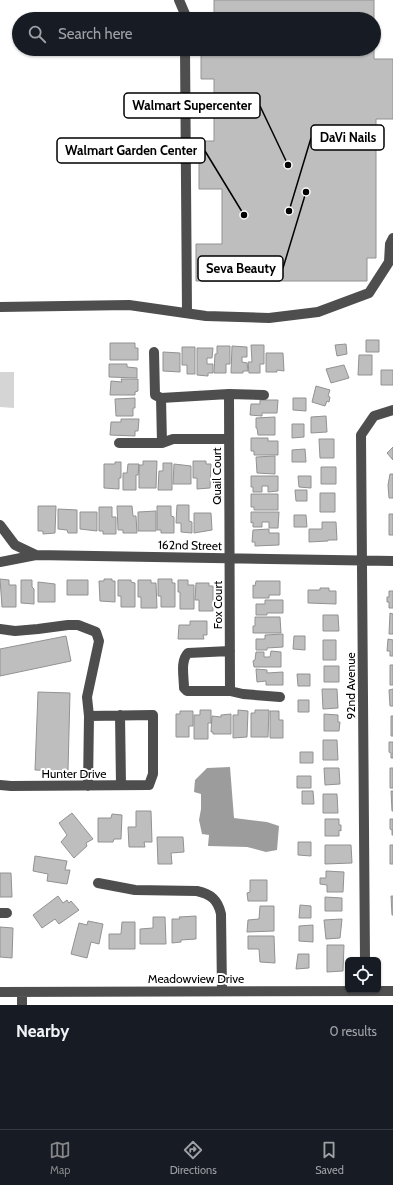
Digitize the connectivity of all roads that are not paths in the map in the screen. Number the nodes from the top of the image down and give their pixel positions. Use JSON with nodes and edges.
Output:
{"nodes":[{"id":1,"x":178,"y":0,"type":"edge"},
{"id":2,"x":184,"y":12,"type":"edge"},
{"id":3,"x":185,"y":56,"type":"edge"},
{"id":4,"x":393,"y":238,"type":"edge"},
{"id":5,"x":0,"y":307,"type":"edge"},
{"id":6,"x":187,"y":313,"type":"junction"},
{"id":7,"x":154,"y":352,"type":"dead end"},
{"id":8,"x":229,"y":394,"type":"junction"},
{"id":9,"x":264,"y":395,"type":"dead end"},
{"id":10,"x":161,"y":398,"type":"junction"},
{"id":11,"x":393,"y":410,"type":"edge"},
{"id":12,"x":229,"y":439,"type":"junction"},
{"id":13,"x":119,"y":443,"type":"dead end"},
{"id":14,"x":162,"y":443,"type":"junction"},
{"id":15,"x":0,"y":525,"type":"edge"},
{"id":16,"x":36,"y":555,"type":"junction"},
{"id":17,"x":230,"y":558,"type":"junction"},
{"id":18,"x":362,"y":560,"type":"junction"},
{"id":19,"x":393,"y":561,"type":"edge"},
{"id":20,"x":0,"y":562,"type":"edge"},
{"id":21,"x":0,"y":629,"type":"edge"},
{"id":22,"x":230,"y":651,"type":"junction"},
{"id":23,"x":230,"y":692,"type":"junction"},
{"id":24,"x":280,"y":697,"type":"dead end"},
{"id":25,"x":120,"y":715,"type":"junction"},
{"id":26,"x":89,"y":716,"type":"junction"},
{"id":27,"x":0,"y":784,"type":"edge"},
{"id":28,"x":121,"y":785,"type":"junction"},
{"id":29,"x":88,"y":786,"type":"junction"},
{"id":30,"x":98,"y":883,"type":"dead end"},
{"id":31,"x":365,"y":957,"type":"edge"},
{"id":32,"x":345,"y":990,"type":"edge"},
{"id":33,"x":381,"y":991,"type":"edge"},
{"id":34,"x":393,"y":991,"type":"edge"},
{"id":35,"x":0,"y":992,"type":"edge"},
{"id":36,"x":22,"y":992,"type":"junction"},
{"id":37,"x":222,"y":992,"type":"junction"},
{"id":38,"x":22,"y":1005,"type":"edge"}],
"edges":[{"from":1,"to":2,"type":"street"},
{"from":3,"to":6,"type":"street"},
{"from":4,"to":6,"type":"street"},
{"from":5,"to":6,"type":"street"},
{"from":7,"to":10,"type":"street"},
{"from":8,"to":9,"type":"street"},
{"from":8,"to":10,"type":"street"},
{"from":8,"to":12,"type":"street","name":"Quail Court"},
{"from":10,"to":14,"type":"street"},
{"from":11,"to":18,"type":"street","name":"92nd Avenue"},
{"from":12,"to":14,"type":"street"},
{"from":12,"to":17,"type":"street","name":"Quail Court"},
{"from":13,"to":14,"type":"street"},
{"from":15,"to":16,"type":"street","name":"162nd Street"},
{"from":16,"to":17,"type":"street","name":"162nd Street"},
{"from":16,"to":20,"type":"street"},
{"from":17,"to":18,"type":"street","name":"162nd Street"},
{"from":17,"to":22,"type":"street","name":"Fox Court"},
{"from":18,"to":19,"type":"street","name":"162nd Street"},
{"from":18,"to":31,"type":"street","name":"92nd Avenue"},
{"from":21,"to":26,"type":"street"},
{"from":22,"to":23,"type":"street","name":"Fox Court"},
{"from":22,"to":23,"type":"street"},
{"from":23,"to":24,"type":"street"},
{"from":25,"to":26,"type":"street"},
{"from":25,"to":28,"type":"street"},
{"from":25,"to":28,"type":"street","name":"Hunter Drive"},
{"from":26,"to":29,"type":"street"},
{"from":27,"to":29,"type":"street","name":"Hunter Drive"},
{"from":28,"to":29,"type":"street","name":"Hunter Drive"},
{"from":30,"to":37,"type":"street"},
{"from":32,"to":37,"type":"street","name":"Meadowview Drive"},
{"from":33,"to":34,"type":"street","name":"Meadowview Drive"},
{"from":35,"to":36,"type":"street","name":"Meadowview Drive"},
{"from":36,"to":37,"type":"street","name":"Meadowview Drive"},
{"from":36,"to":38,"type":"street"}]}
